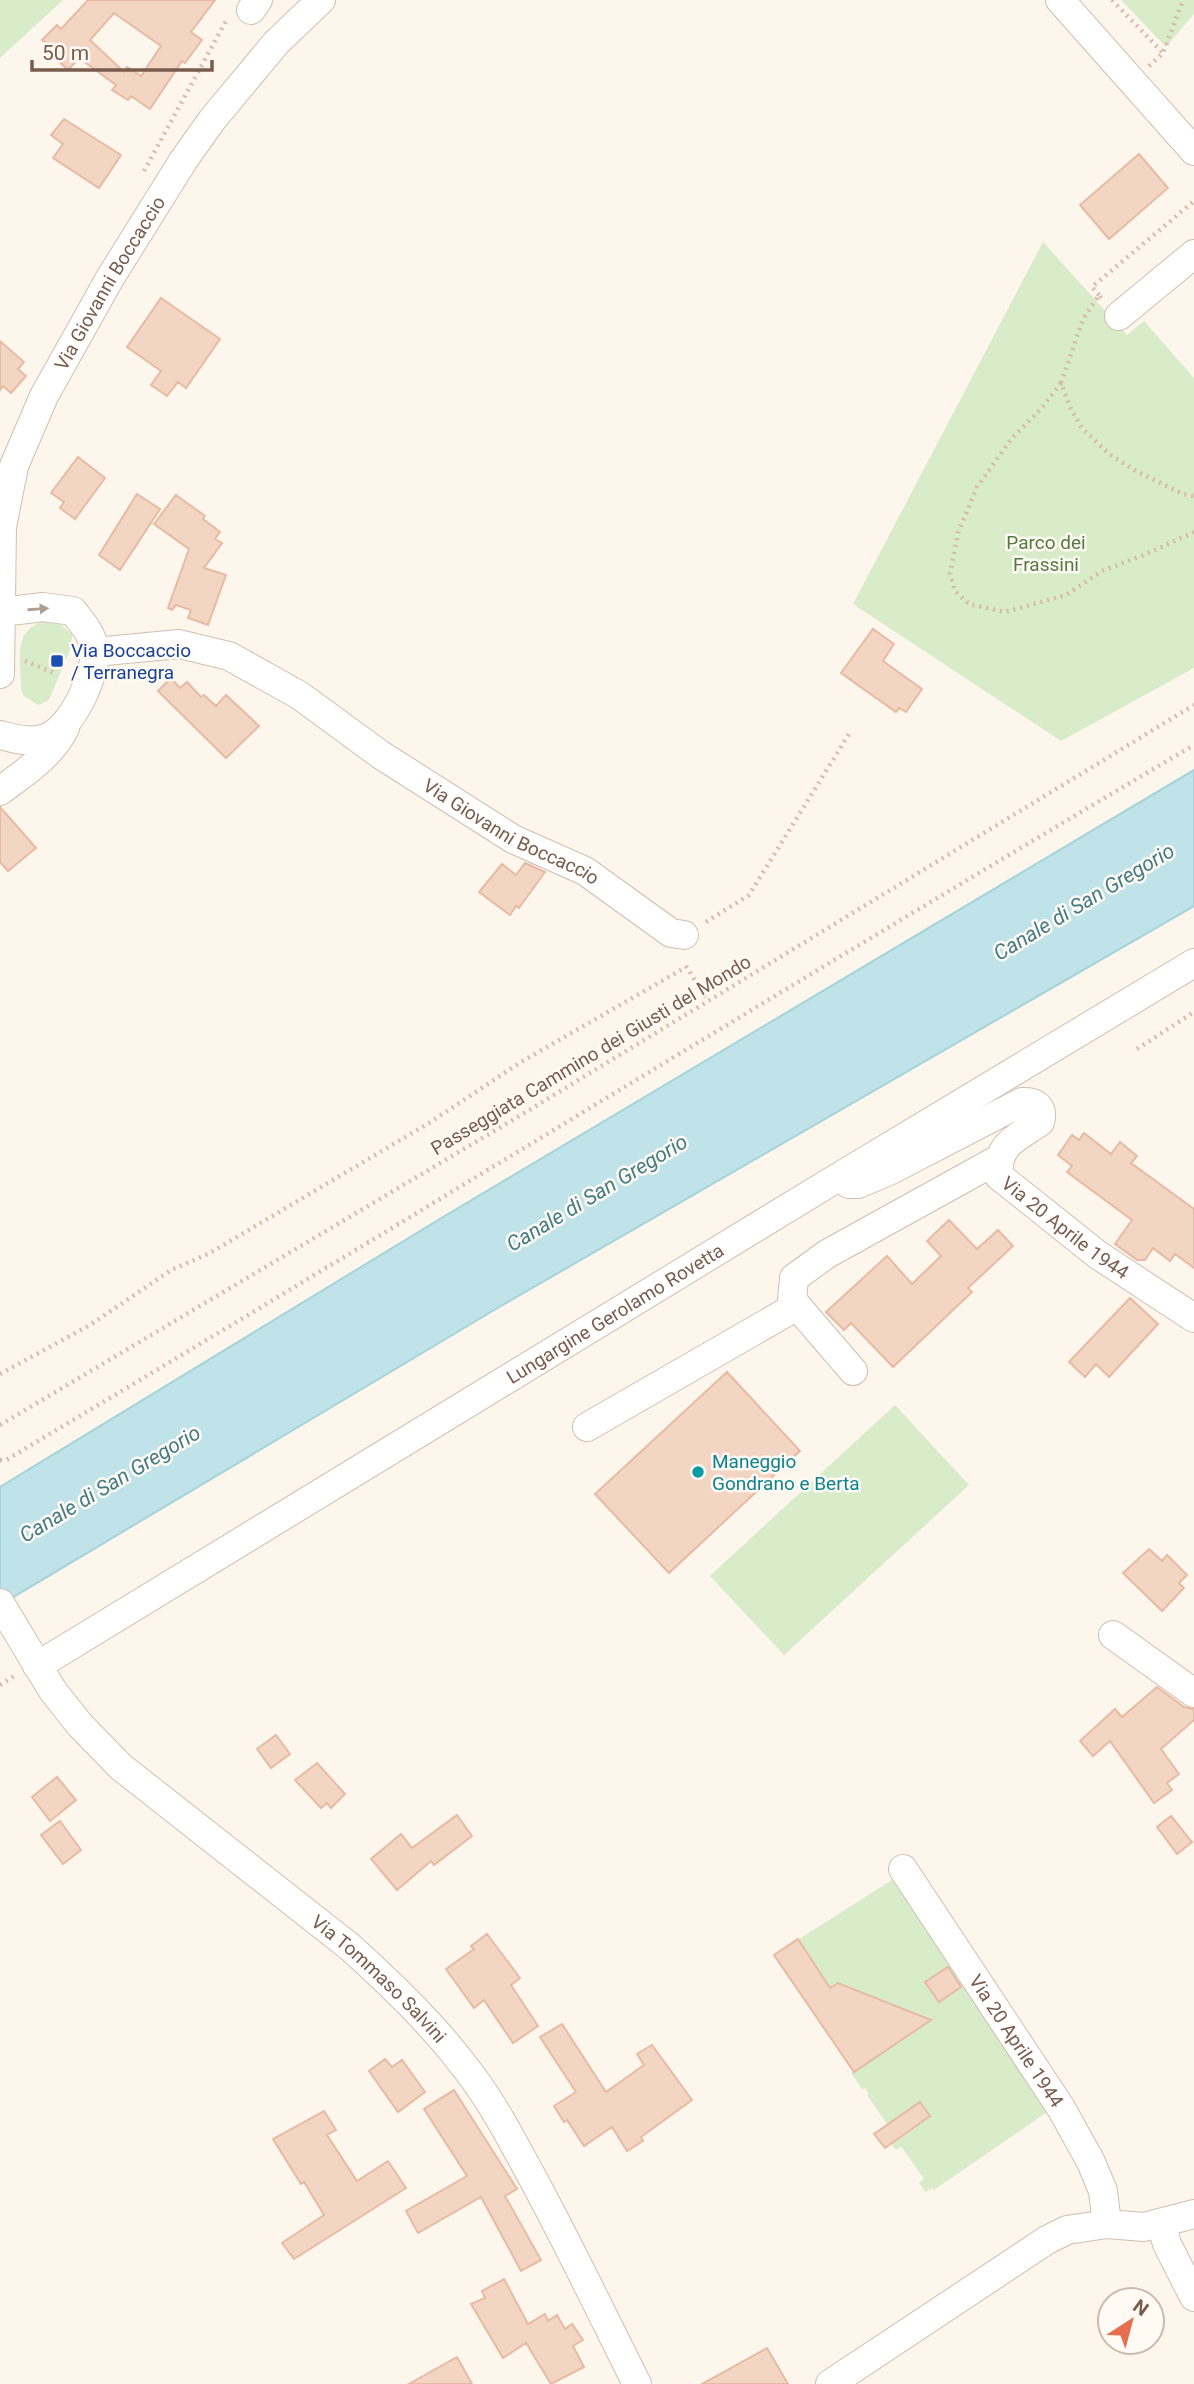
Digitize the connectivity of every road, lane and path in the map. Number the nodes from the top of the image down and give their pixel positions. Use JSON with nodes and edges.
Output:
{"nodes":[{"id":1,"x":321,"y":0,"type":"edge"},
{"id":2,"x":1060,"y":0,"type":"edge"},
{"id":3,"x":1112,"y":0,"type":"edge"},
{"id":4,"x":1183,"y":0,"type":"edge"},
{"id":5,"x":222,"y":27,"type":"dead end"},
{"id":6,"x":1194,"y":151,"type":"edge"},
{"id":7,"x":142,"y":175,"type":"dead end"},
{"id":8,"x":1194,"y":201,"type":"edge"},
{"id":9,"x":1194,"y":254,"type":"edge"},
{"id":10,"x":1099,"y":295,"type":"junction"},
{"id":11,"x":1119,"y":316,"type":"joint"},
{"id":12,"x":1061,"y":383,"type":"junction"},
{"id":13,"x":1194,"y":496,"type":"edge"},
{"id":14,"x":1194,"y":533,"type":"edge"},
{"id":15,"x":2,"y":612,"type":"junction"},
{"id":16,"x":95,"y":652,"type":"junction"},
{"id":17,"x":12,"y":667,"type":"edge"},
{"id":18,"x":57,"y":674,"type":"dead end"},
{"id":19,"x":1194,"y":705,"type":"edge"},
{"id":20,"x":71,"y":716,"type":"junction"},
{"id":21,"x":849,"y":734,"type":"dead end"},
{"id":22,"x":0,"y":735,"type":"edge"},
{"id":23,"x":1194,"y":745,"type":"edge"},
{"id":24,"x":0,"y":791,"type":"edge"},
{"id":25,"x":684,"y":935,"type":"junction"},
{"id":26,"x":1194,"y":963,"type":"edge"},
{"id":27,"x":686,"y":967,"type":"junction"},
{"id":28,"x":708,"y":1001,"type":"junction"},
{"id":29,"x":1194,"y":1012,"type":"edge"},
{"id":30,"x":1137,"y":1049,"type":"dead end"},
{"id":31,"x":997,"y":1160,"type":"junction"},
{"id":32,"x":827,"y":1184,"type":"junction"},
{"id":33,"x":797,"y":1306,"type":"junction"},
{"id":34,"x":1194,"y":1318,"type":"edge"},
{"id":35,"x":853,"y":1371,"type":"dead end"},
{"id":36,"x":0,"y":1374,"type":"edge"},
{"id":37,"x":0,"y":1425,"type":"edge"},
{"id":38,"x":587,"y":1427,"type":"dead end"},
{"id":39,"x":3,"y":1460,"type":"edge"},
{"id":40,"x":0,"y":1603,"type":"edge"},
{"id":41,"x":1113,"y":1635,"type":"dead end"},
{"id":42,"x":33,"y":1658,"type":"junction"},
{"id":43,"x":1194,"y":1693,"type":"edge"},
{"id":44,"x":903,"y":1869,"type":"dead end"},
{"id":45,"x":1194,"y":2214,"type":"edge"},
{"id":46,"x":1161,"y":2223,"type":"junction"},
{"id":47,"x":1107,"y":2224,"type":"junction"},
{"id":48,"x":1194,"y":2297,"type":"edge"},
{"id":49,"x":637,"y":2384,"type":"edge"},
{"id":50,"x":830,"y":2384,"type":"edge"}],
"edges":[{"from":1,"to":15,"type":"street","name":"Via Giovanni Boccaccio"},
{"from":2,"to":6,"type":"street"},
{"from":3,"to":4,"type":"path"},
{"from":5,"to":7,"type":"path"},
{"from":8,"to":10,"type":"path"},
{"from":9,"to":11,"type":"street"},
{"from":10,"to":11,"type":"path"},
{"from":10,"to":12,"type":"path"},
{"from":12,"to":13,"type":"path"},
{"from":12,"to":14,"type":"path"},
{"from":15,"to":16,"type":"street","one_way":true},
{"from":15,"to":17,"type":"street","name":"Via Giovanni Boccaccio"},
{"from":16,"to":20,"type":"street"},
{"from":16,"to":25,"type":"street","name":"Via Giovanni Boccaccio"},
{"from":17,"to":18,"type":"path"},
{"from":19,"to":28,"type":"path","name":"Passeggiata Cammino dei Giusti del Mondo"},
{"from":20,"to":22,"type":"street"},
{"from":20,"to":24,"type":"street"},
{"from":21,"to":25,"type":"path"},
{"from":23,"to":39,"type":"path"},
{"from":25,"to":27,"type":"path"},
{"from":26,"to":32,"type":"street","name":"Lungargine Gerolamo Rovetta"},
{"from":27,"to":28,"type":"path"},
{"from":27,"to":36,"type":"path"},
{"from":28,"to":37,"type":"path","name":"Passeggiata Cammino dei Giusti del Mondo"},
{"from":29,"to":30,"type":"path"},
{"from":31,"to":32,"type":"street","name":"Via 20 Aprile 1944"},
{"from":31,"to":33,"type":"street"},
{"from":31,"to":34,"type":"street","name":"Via 20 Aprile 1944"},
{"from":32,"to":42,"type":"street","name":"Lungargine Gerolamo Rovetta"},
{"from":33,"to":35,"type":"street"},
{"from":33,"to":38,"type":"street"},
{"from":40,"to":42,"type":"street","name":"Via Tommaso Salvini"},
{"from":41,"to":43,"type":"street"},
{"from":42,"to":49,"type":"street","name":"Via Tommaso Salvini"},
{"from":44,"to":47,"type":"street","name":"Via 20 Aprile 1944"},
{"from":45,"to":46,"type":"street"},
{"from":46,"to":47,"type":"street"},
{"from":46,"to":48,"type":"street"},
{"from":47,"to":50,"type":"street"}]}
